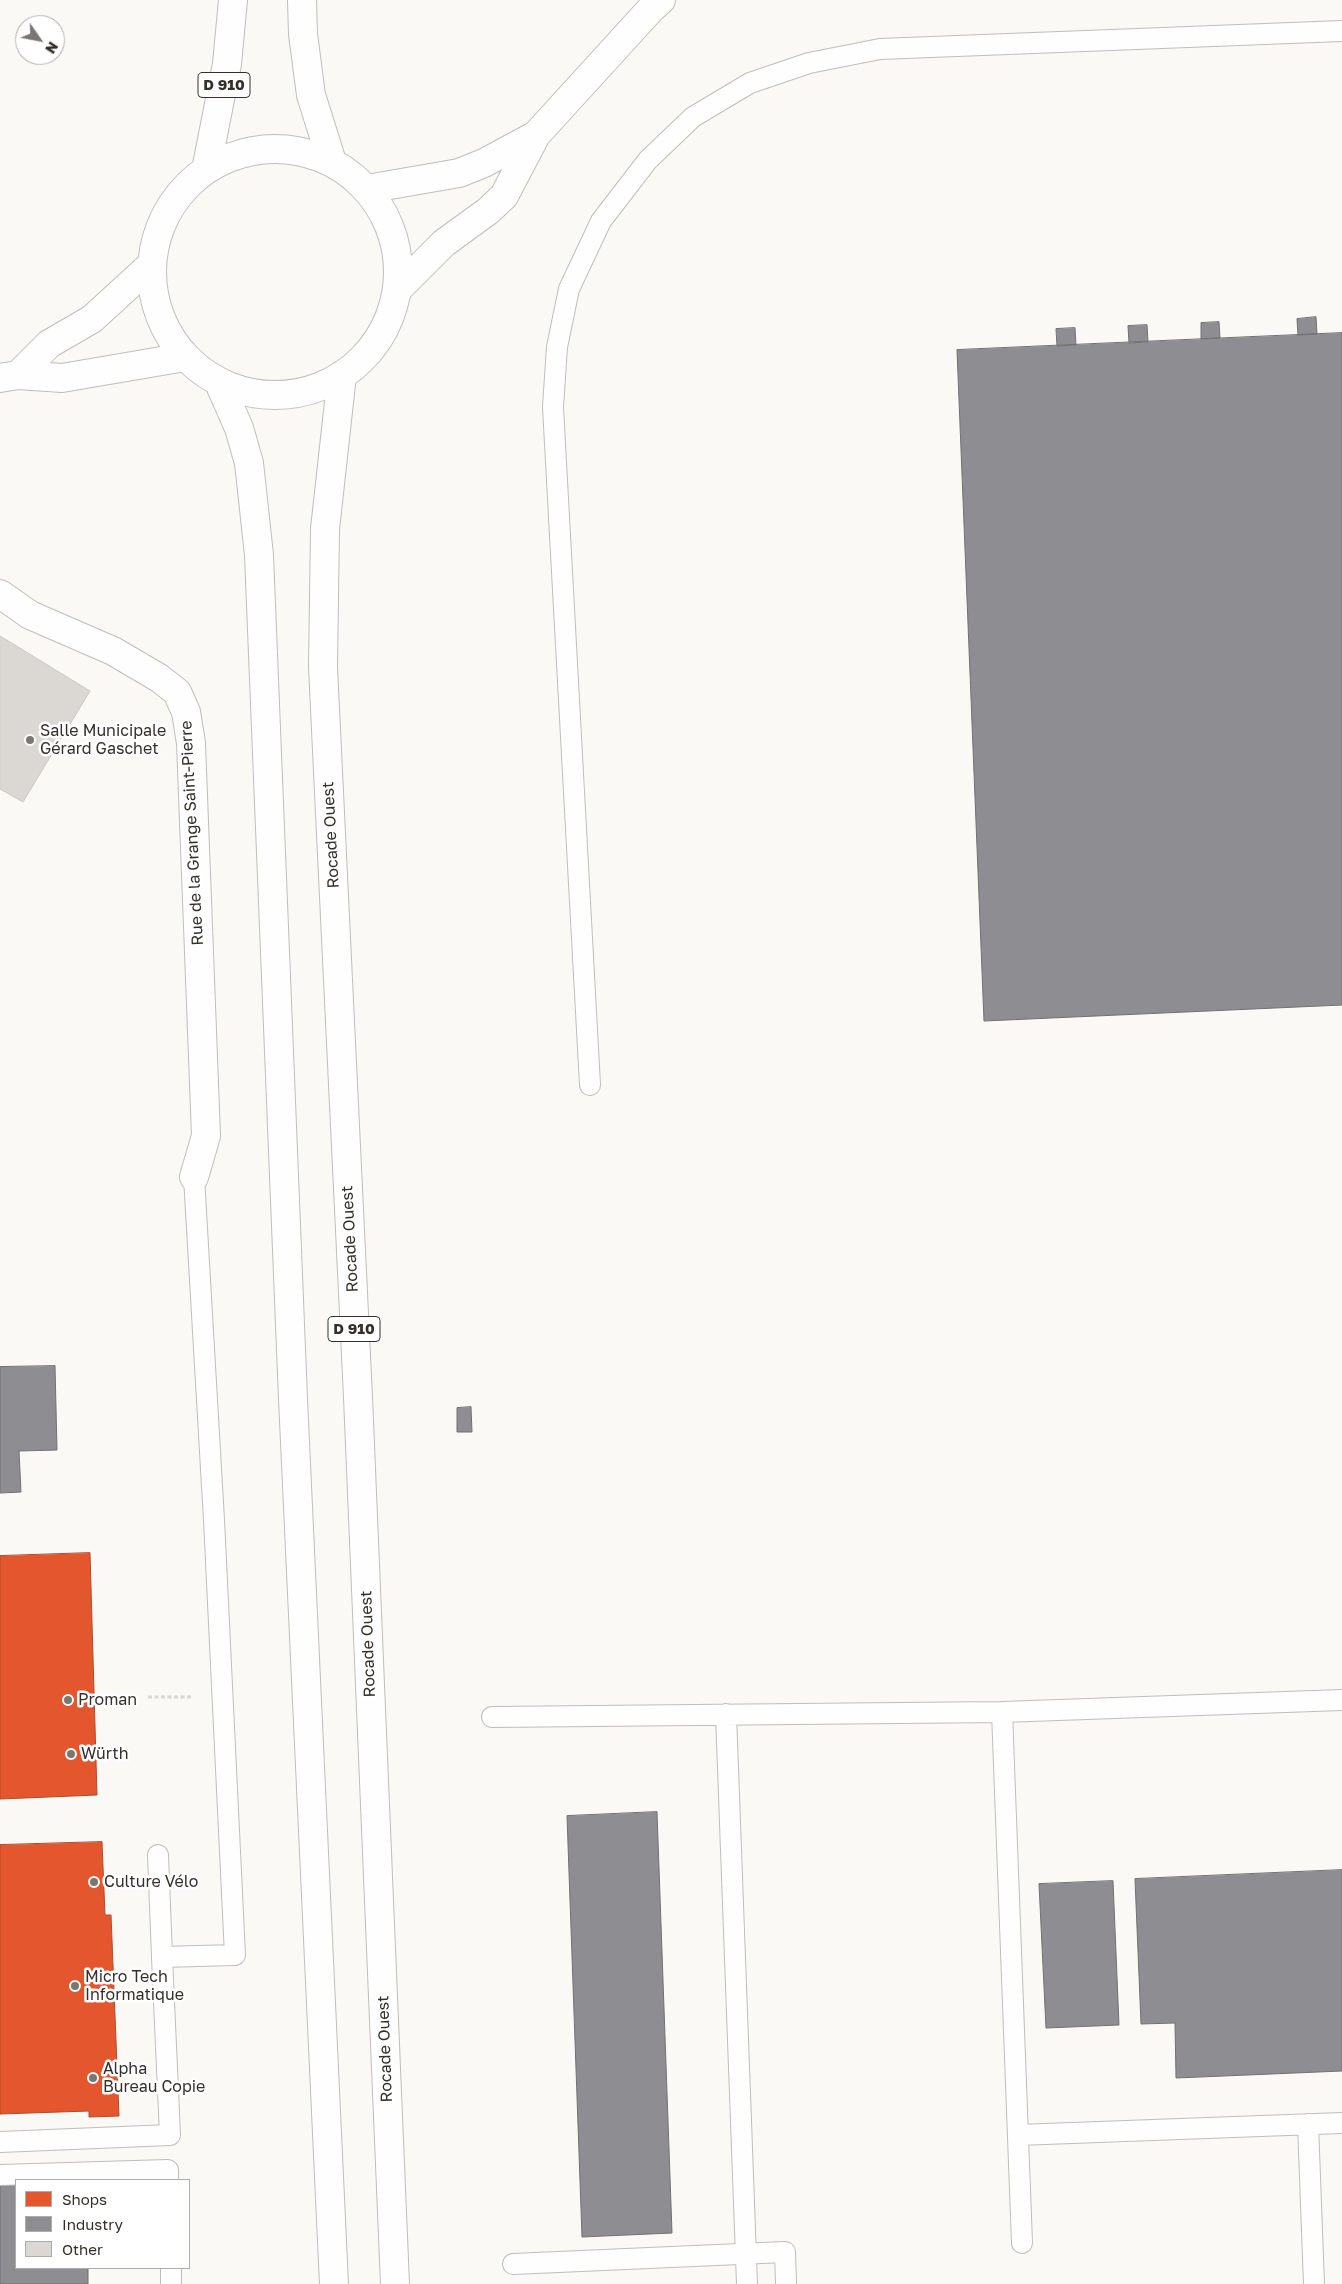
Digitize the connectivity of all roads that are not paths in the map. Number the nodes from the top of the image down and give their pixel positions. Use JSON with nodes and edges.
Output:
{"nodes":[{"id":1,"x":234,"y":0,"type":"edge"},
{"id":2,"x":302,"y":0,"type":"edge"},
{"id":3,"x":650,"y":3,"type":"edge"},
{"id":4,"x":1342,"y":31,"type":"edge"},
{"id":5,"x":536,"y":135,"type":"junction"},
{"id":6,"x":332,"y":162,"type":"junction"},
{"id":7,"x":206,"y":170,"type":"junction"},
{"id":8,"x":367,"y":189,"type":"junction"},
{"id":9,"x":152,"y":265,"type":"junction"},
{"id":10,"x":397,"y":290,"type":"junction"},
{"id":11,"x":185,"y":357,"type":"junction"},
{"id":12,"x":342,"y":375,"type":"junction"},
{"id":13,"x":9,"y":376,"type":"edge"},
{"id":14,"x":219,"y":383,"type":"junction"},
{"id":15,"x":0,"y":594,"type":"edge"},
{"id":16,"x":590,"y":1085,"type":"dead end"},
{"id":17,"x":194,"y":1177,"type":"joint"},
{"id":18,"x":1342,"y":1700,"type":"edge"},
{"id":19,"x":1002,"y":1712,"type":"junction"},
{"id":20,"x":726,"y":1714,"type":"junction"},
{"id":21,"x":492,"y":1717,"type":"dead end"},
{"id":22,"x":158,"y":1855,"type":"dead end"},
{"id":23,"x":162,"y":1957,"type":"junction"},
{"id":24,"x":1342,"y":2123,"type":"edge"},
{"id":25,"x":1308,"y":2124,"type":"junction"},
{"id":26,"x":1018,"y":2135,"type":"junction"},
{"id":27,"x":0,"y":2142,"type":"edge"},
{"id":28,"x":0,"y":2175,"type":"edge"},
{"id":29,"x":168,"y":2179,"type":"edge"},
{"id":30,"x":1022,"y":2243,"type":"dead end"},
{"id":31,"x":745,"y":2253,"type":"junction"},
{"id":32,"x":513,"y":2264,"type":"dead end"},
{"id":33,"x":171,"y":2269,"type":"edge"},
{"id":34,"x":172,"y":2284,"type":"edge"},
{"id":35,"x":334,"y":2284,"type":"edge"},
{"id":36,"x":394,"y":2284,"type":"edge"},
{"id":37,"x":746,"y":2284,"type":"edge"},
{"id":38,"x":786,"y":2284,"type":"edge"},
{"id":39,"x":1314,"y":2284,"type":"edge"}],
"edges":[{"from":1,"to":7,"type":"main road","number":"D 910"},
{"from":2,"to":6,"type":"main road"},
{"from":3,"to":5,"type":"main road"},
{"from":4,"to":16,"type":"lane"},
{"from":5,"to":8,"type":"main road"},
{"from":5,"to":10,"type":"main road"},
{"from":6,"to":7,"type":"main road"},
{"from":6,"to":8,"type":"main road"},
{"from":7,"to":9,"type":"main road"},
{"from":8,"to":10,"type":"main road"},
{"from":9,"to":11,"type":"main road"},
{"from":9,"to":13,"type":"main road"},
{"from":10,"to":12,"type":"main road"},
{"from":11,"to":13,"type":"main road"},
{"from":11,"to":14,"type":"main road"},
{"from":12,"to":14,"type":"main road"},
{"from":12,"to":36,"type":"main road","name":"Rocade Ouest","number":"D 910"},
{"from":14,"to":35,"type":"main road"},
{"from":15,"to":17,"type":"main road","name":"Rue de la Grange Saint-Pierre"},
{"from":17,"to":23,"type":"lane"},
{"from":18,"to":19,"type":"lane"},
{"from":19,"to":20,"type":"lane"},
{"from":19,"to":26,"type":"lane"},
{"from":20,"to":21,"type":"lane"},
{"from":20,"to":31,"type":"lane"},
{"from":22,"to":23,"type":"lane"},
{"from":23,"to":27,"type":"lane"},
{"from":24,"to":25,"type":"lane"},
{"from":25,"to":26,"type":"lane"},
{"from":25,"to":39,"type":"lane"},
{"from":26,"to":30,"type":"lane"},
{"from":28,"to":29,"type":"lane"},
{"from":31,"to":32,"type":"lane"},
{"from":31,"to":37,"type":"lane"},
{"from":31,"to":38,"type":"lane"},
{"from":33,"to":34,"type":"lane"}]}
